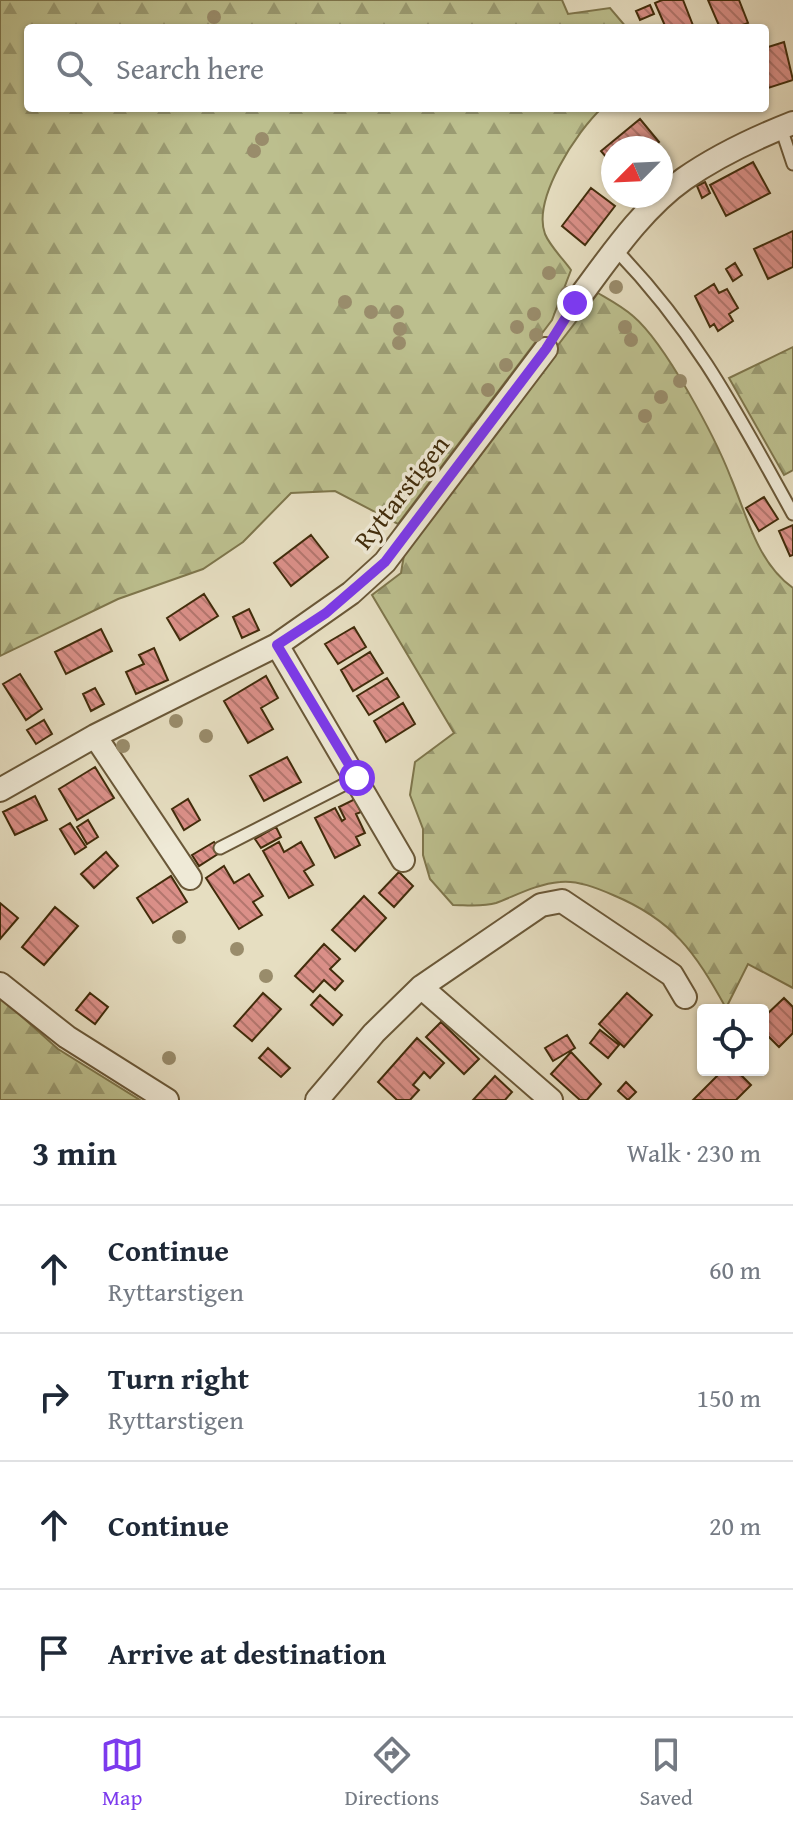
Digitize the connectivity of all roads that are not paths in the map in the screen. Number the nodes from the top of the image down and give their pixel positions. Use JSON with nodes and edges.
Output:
{"nodes":[{"id":1,"x":787,"y":126,"type":"edge"},
{"id":2,"x":793,"y":164,"type":"edge"},
{"id":3,"x":616,"y":250,"type":"junction"},
{"id":4,"x":575,"y":303,"type":"road end"},
{"id":5,"x":546,"y":349,"type":"road end"},
{"id":6,"x":793,"y":514,"type":"edge"},
{"id":7,"x":277,"y":645,"type":"junction"},
{"id":8,"x":95,"y":736,"type":"junction"},
{"id":9,"x":357,"y":778,"type":"junction"},
{"id":10,"x":0,"y":790,"type":"edge"},
{"id":11,"x":220,"y":848,"type":"dead end"},
{"id":12,"x":403,"y":860,"type":"dead end"},
{"id":13,"x":190,"y":878,"type":"dead end"},
{"id":14,"x":0,"y":984,"type":"edge"},
{"id":15,"x":421,"y":987,"type":"junction"},
{"id":16,"x":685,"y":997,"type":"dead end"},
{"id":17,"x":167,"y":1100,"type":"edge"},
{"id":18,"x":317,"y":1100,"type":"edge"},
{"id":19,"x":551,"y":1100,"type":"edge"}],
"edges":[{"from":1,"to":2,"type":"lane"},
{"from":1,"to":3,"type":"street"},
{"from":3,"to":4,"type":"street"},
{"from":3,"to":6,"type":"lane"},
{"from":5,"to":7,"type":"street","name":"Ryttarstigen"},
{"from":7,"to":8,"type":"street","name":"Ryttarstigen"},
{"from":7,"to":9,"type":"street"},
{"from":8,"to":10,"type":"street","name":"Ryttarstigen"},
{"from":8,"to":13,"type":"street"},
{"from":9,"to":11,"type":"lane"},
{"from":9,"to":12,"type":"street"},
{"from":14,"to":17,"type":"street"},
{"from":15,"to":16,"type":"street"},
{"from":15,"to":18,"type":"street"},
{"from":15,"to":19,"type":"street"}]}
